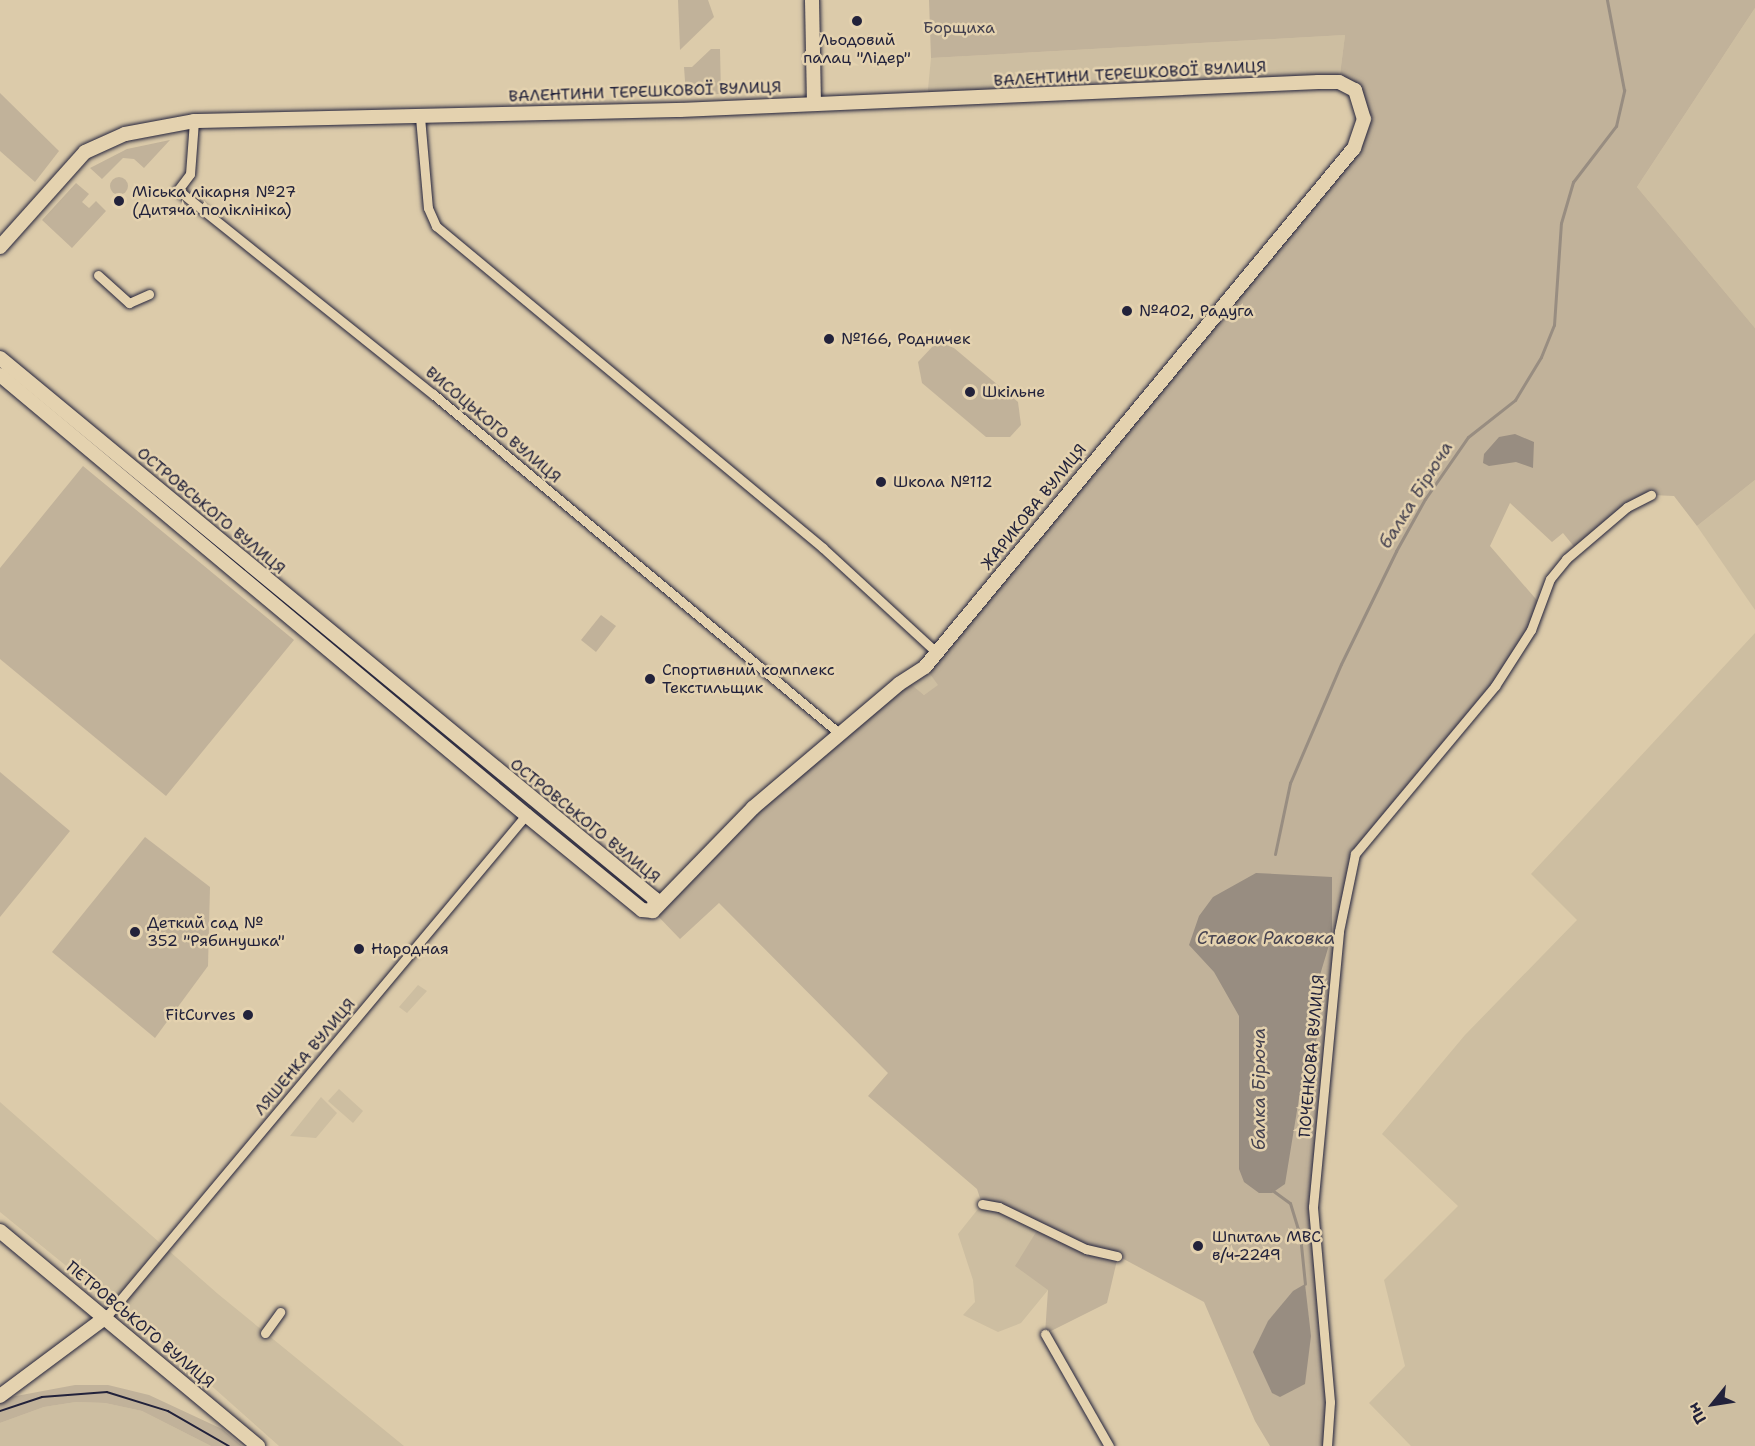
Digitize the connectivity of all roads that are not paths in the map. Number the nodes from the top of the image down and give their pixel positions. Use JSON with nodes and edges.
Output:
{"nodes":[{"id":1,"x":812,"y":0,"type":"edge"},
{"id":2,"x":1339,"y":82,"type":"joint"},
{"id":3,"x":814,"y":102,"type":"junction"},
{"id":4,"x":420,"y":117,"type":"junction"},
{"id":5,"x":194,"y":121,"type":"junction"},
{"id":6,"x":0,"y":247,"type":"edge"},
{"id":7,"x":98,"y":275,"type":"dead end"},
{"id":8,"x":149,"y":294,"type":"dead end"},
{"id":9,"x":0,"y":358,"type":"edge"},
{"id":10,"x":0,"y":375,"type":"edge"},
{"id":11,"x":1651,"y":495,"type":"dead end"},
{"id":12,"x":937,"y":653,"type":"junction"},
{"id":13,"x":840,"y":735,"type":"junction"},
{"id":14,"x":526,"y":815,"type":"junction"},
{"id":15,"x":653,"y":911,"type":"junction"},
{"id":16,"x":982,"y":1204,"type":"dead end"},
{"id":17,"x":0,"y":1231,"type":"edge"},
{"id":18,"x":1118,"y":1256,"type":"dead end"},
{"id":19,"x":280,"y":1312,"type":"dead end"},
{"id":20,"x":106,"y":1317,"type":"junction"},
{"id":21,"x":265,"y":1333,"type":"dead end"},
{"id":22,"x":1045,"y":1334,"type":"dead end"},
{"id":23,"x":0,"y":1396,"type":"edge"},
{"id":24,"x":258,"y":1446,"type":"edge"},
{"id":25,"x":1109,"y":1446,"type":"edge"},
{"id":26,"x":1328,"y":1446,"type":"edge"}],
"edges":[{"from":1,"to":3,"type":"street"},
{"from":2,"to":3,"type":"street","name":"ВАЛЕНТИНИ ТЕРЕШКОВОЇ ВУЛИЦЯ"},
{"from":2,"to":12,"type":"street","name":"ЖАРИКОВА ВУЛИЦЯ"},
{"from":3,"to":4,"type":"street","name":"ВАЛЕНТИНИ ТЕРЕШКОВОЇ ВУЛИЦЯ"},
{"from":4,"to":5,"type":"street","name":"ВАЛЕНТИНИ ТЕРЕШКОВОЇ ВУЛИЦЯ"},
{"from":4,"to":12,"type":"street"},
{"from":5,"to":6,"type":"street","name":"ВАЛЕНТИНИ ТЕРЕШКОВОЇ ВУЛИЦЯ"},
{"from":5,"to":13,"type":"street","name":"ВИСОЦЬКОГО ВУЛИЦЯ"},
{"from":7,"to":8,"type":"street"},
{"from":9,"to":15,"type":"street","name":"ОСТРОВСЬКОГО ВУЛИЦЯ"},
{"from":10,"to":14,"type":"street","name":"ОСТРОВСЬКОГО ВУЛИЦЯ"},
{"from":11,"to":26,"type":"street","name":"ПОЧЕНКОВА ВУЛИЦЯ"},
{"from":12,"to":13,"type":"street","name":"ЖАРИКОВА ВУЛИЦЯ"},
{"from":13,"to":15,"type":"street","name":"ЖАРИКОВА ВУЛИЦЯ"},
{"from":14,"to":15,"type":"street","name":"ОСТРОВСЬКОГО ВУЛИЦЯ"},
{"from":14,"to":20,"type":"street","name":"ЛЯШЕНКА ВУЛИЦЯ"},
{"from":16,"to":18,"type":"street"},
{"from":17,"to":20,"type":"street","name":"ПЕТРОВСЬКОГО ВУЛИЦЯ"},
{"from":19,"to":21,"type":"street"},
{"from":20,"to":23,"type":"street"},
{"from":20,"to":24,"type":"street","name":"ПЕТРОВСЬКОГО ВУЛИЦЯ"},
{"from":22,"to":25,"type":"street"}]}
